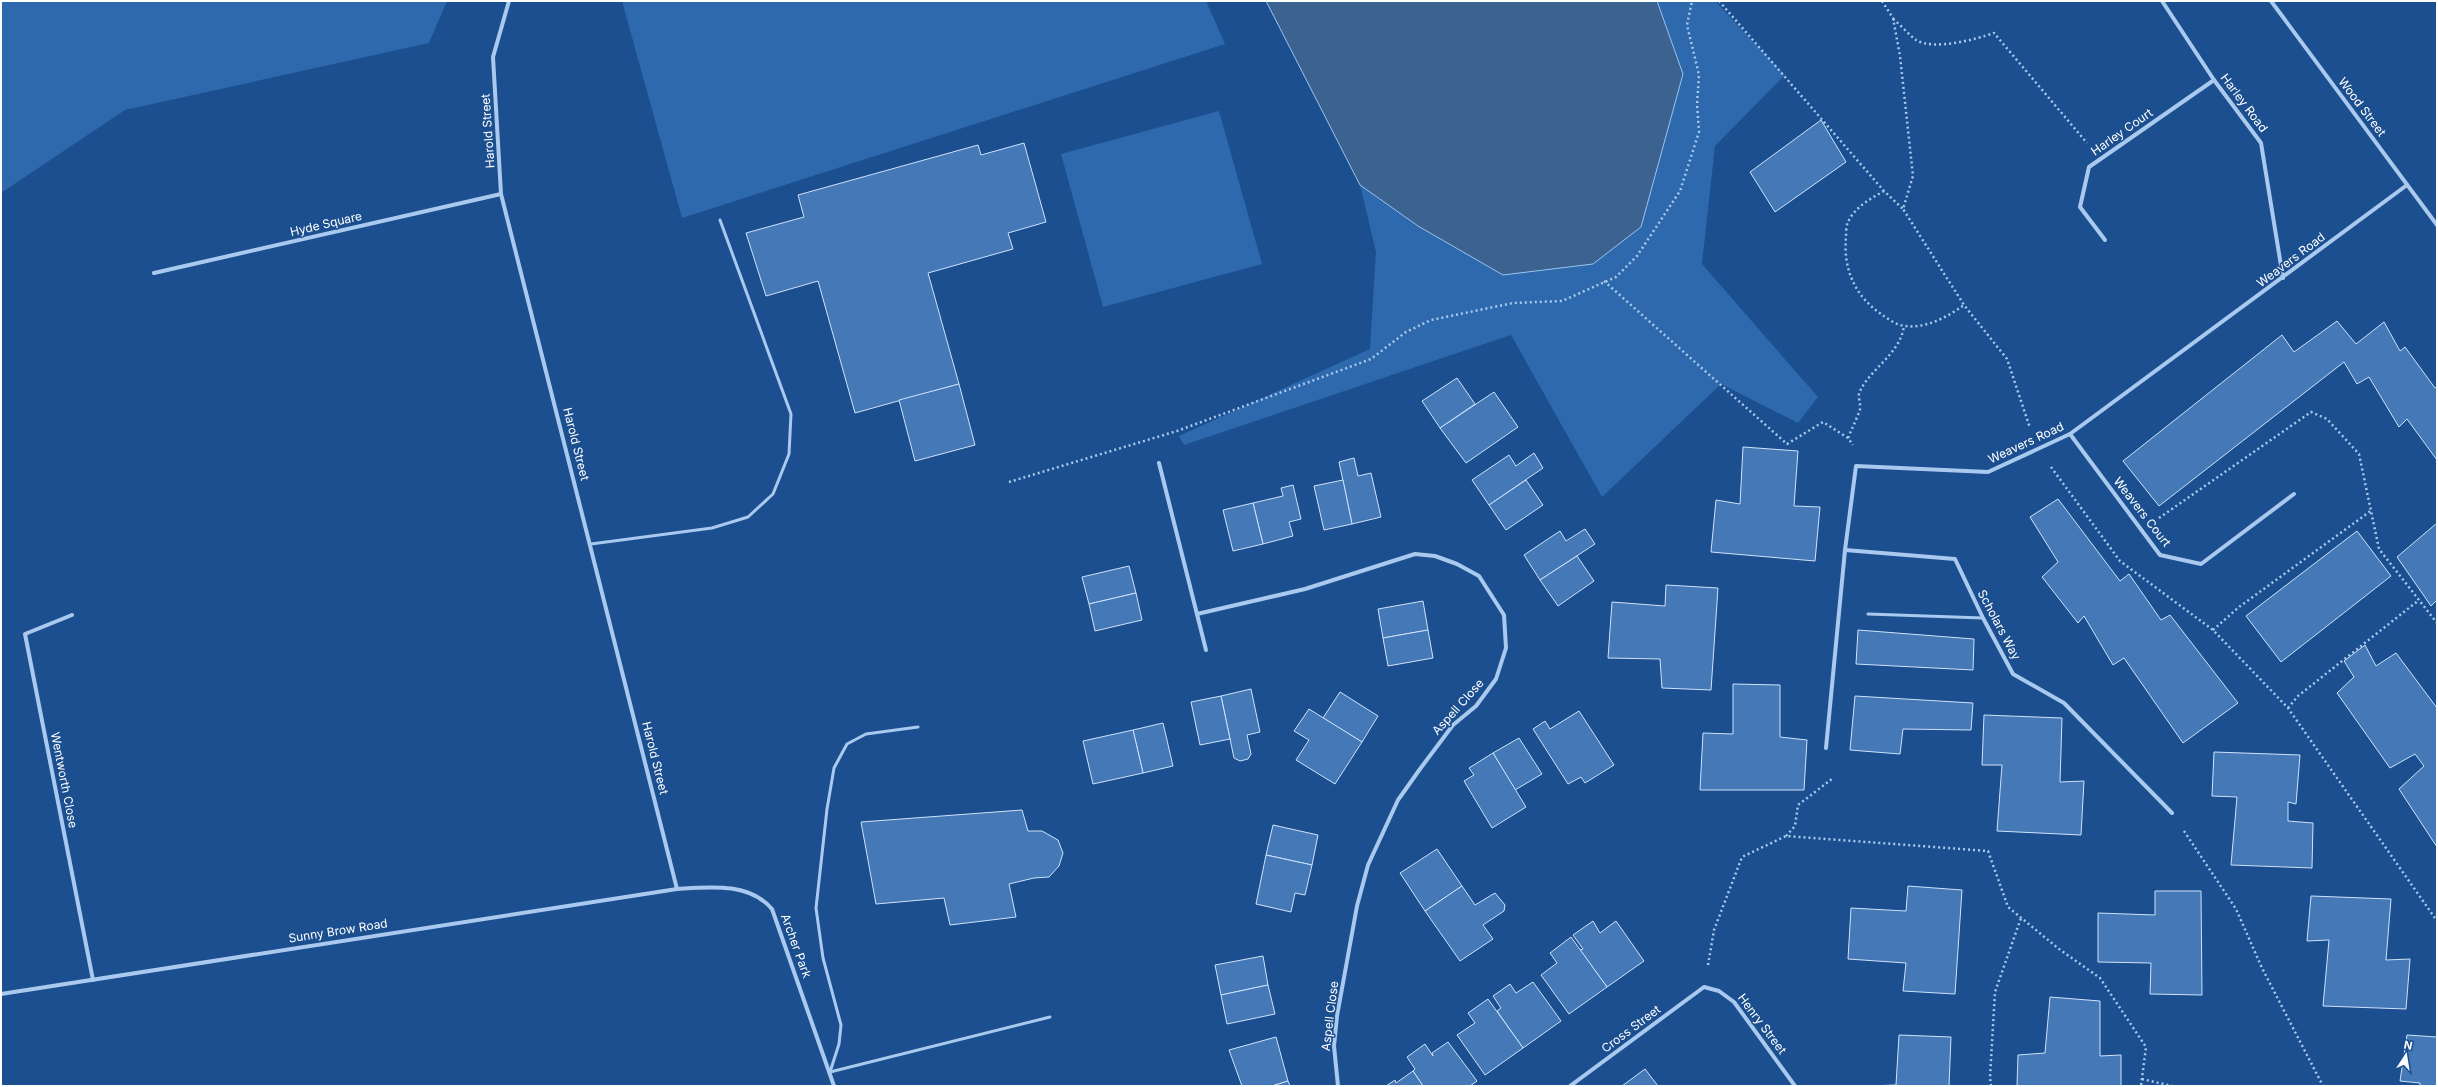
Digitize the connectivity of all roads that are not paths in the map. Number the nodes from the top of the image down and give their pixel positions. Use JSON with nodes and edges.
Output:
{"nodes":[{"id":1,"x":509,"y":1,"type":"edge"},
{"id":2,"x":2162,"y":1,"type":"edge"},
{"id":3,"x":2271,"y":1,"type":"edge"},
{"id":4,"x":2214,"y":80,"type":"junction"},
{"id":5,"x":2407,"y":185,"type":"junction"},
{"id":6,"x":501,"y":194,"type":"junction"},
{"id":7,"x":720,"y":220,"type":"dead end"},
{"id":8,"x":2437,"y":225,"type":"edge"},
{"id":9,"x":2106,"y":240,"type":"dead end"},
{"id":10,"x":154,"y":273,"type":"dead end"},
{"id":11,"x":2282,"y":278,"type":"junction"},
{"id":12,"x":2070,"y":434,"type":"junction"},
{"id":13,"x":1159,"y":463,"type":"dead end"},
{"id":14,"x":2294,"y":494,"type":"dead end"},
{"id":15,"x":591,"y":544,"type":"junction"},
{"id":16,"x":1845,"y":550,"type":"junction"},
{"id":17,"x":1197,"y":614,"type":"junction"},
{"id":18,"x":1868,"y":614,"type":"dead end"},
{"id":19,"x":72,"y":615,"type":"dead end"},
{"id":20,"x":1983,"y":618,"type":"junction"},
{"id":21,"x":1206,"y":650,"type":"dead end"},
{"id":22,"x":918,"y":727,"type":"dead end"},
{"id":23,"x":1826,"y":748,"type":"dead end"},
{"id":24,"x":2172,"y":813,"type":"road end"},
{"id":25,"x":677,"y":889,"type":"junction"},
{"id":26,"x":93,"y":980,"type":"junction"},
{"id":27,"x":1704,"y":987,"type":"joint"},
{"id":28,"x":1,"y":994,"type":"edge"},
{"id":29,"x":1050,"y":1017,"type":"dead end"},
{"id":30,"x":830,"y":1072,"type":"junction"},
{"id":31,"x":834,"y":1086,"type":"edge"},
{"id":32,"x":1338,"y":1086,"type":"edge"},
{"id":33,"x":1570,"y":1086,"type":"edge"},
{"id":34,"x":1795,"y":1086,"type":"edge"}],
"edges":[{"from":1,"to":6,"type":"street","name":"Harold Street"},
{"from":2,"to":4,"type":"street","name":"Harley Road"},
{"from":3,"to":5,"type":"street","name":"Wood Street"},
{"from":4,"to":9,"type":"street","name":"Harley Court"},
{"from":4,"to":11,"type":"street","name":"Harley Road"},
{"from":5,"to":8,"type":"street","name":"Wood Street"},
{"from":5,"to":11,"type":"street","name":"Weavers Road"},
{"from":6,"to":10,"type":"street","name":"Hyde Square"},
{"from":6,"to":15,"type":"street","name":"Harold Street"},
{"from":7,"to":15,"type":"lane"},
{"from":11,"to":12,"type":"street","name":"Weavers Road"},
{"from":12,"to":14,"type":"street","name":"Weavers Court"},
{"from":12,"to":16,"type":"street","name":"Weavers Road"},
{"from":13,"to":17,"type":"street"},
{"from":15,"to":25,"type":"street","name":"Harold Street"},
{"from":16,"to":20,"type":"street","name":"Scholars Way"},
{"from":16,"to":23,"type":"street"},
{"from":17,"to":21,"type":"street"},
{"from":17,"to":32,"type":"street","name":"Aspell Close"},
{"from":18,"to":20,"type":"lane"},
{"from":19,"to":26,"type":"street","name":"Wentworth Close"},
{"from":20,"to":24,"type":"street","name":"Scholars Way"},
{"from":22,"to":30,"type":"lane"},
{"from":25,"to":26,"type":"street","name":"Sunny Brow Road"},
{"from":25,"to":30,"type":"street","name":"Archer Park"},
{"from":26,"to":28,"type":"street","name":"Sunny Brow Road"},
{"from":27,"to":33,"type":"street","name":"Cross Street"},
{"from":27,"to":34,"type":"street","name":"Henry Street"},
{"from":29,"to":30,"type":"lane"},
{"from":30,"to":31,"type":"street","name":"Archer Park"}]}
